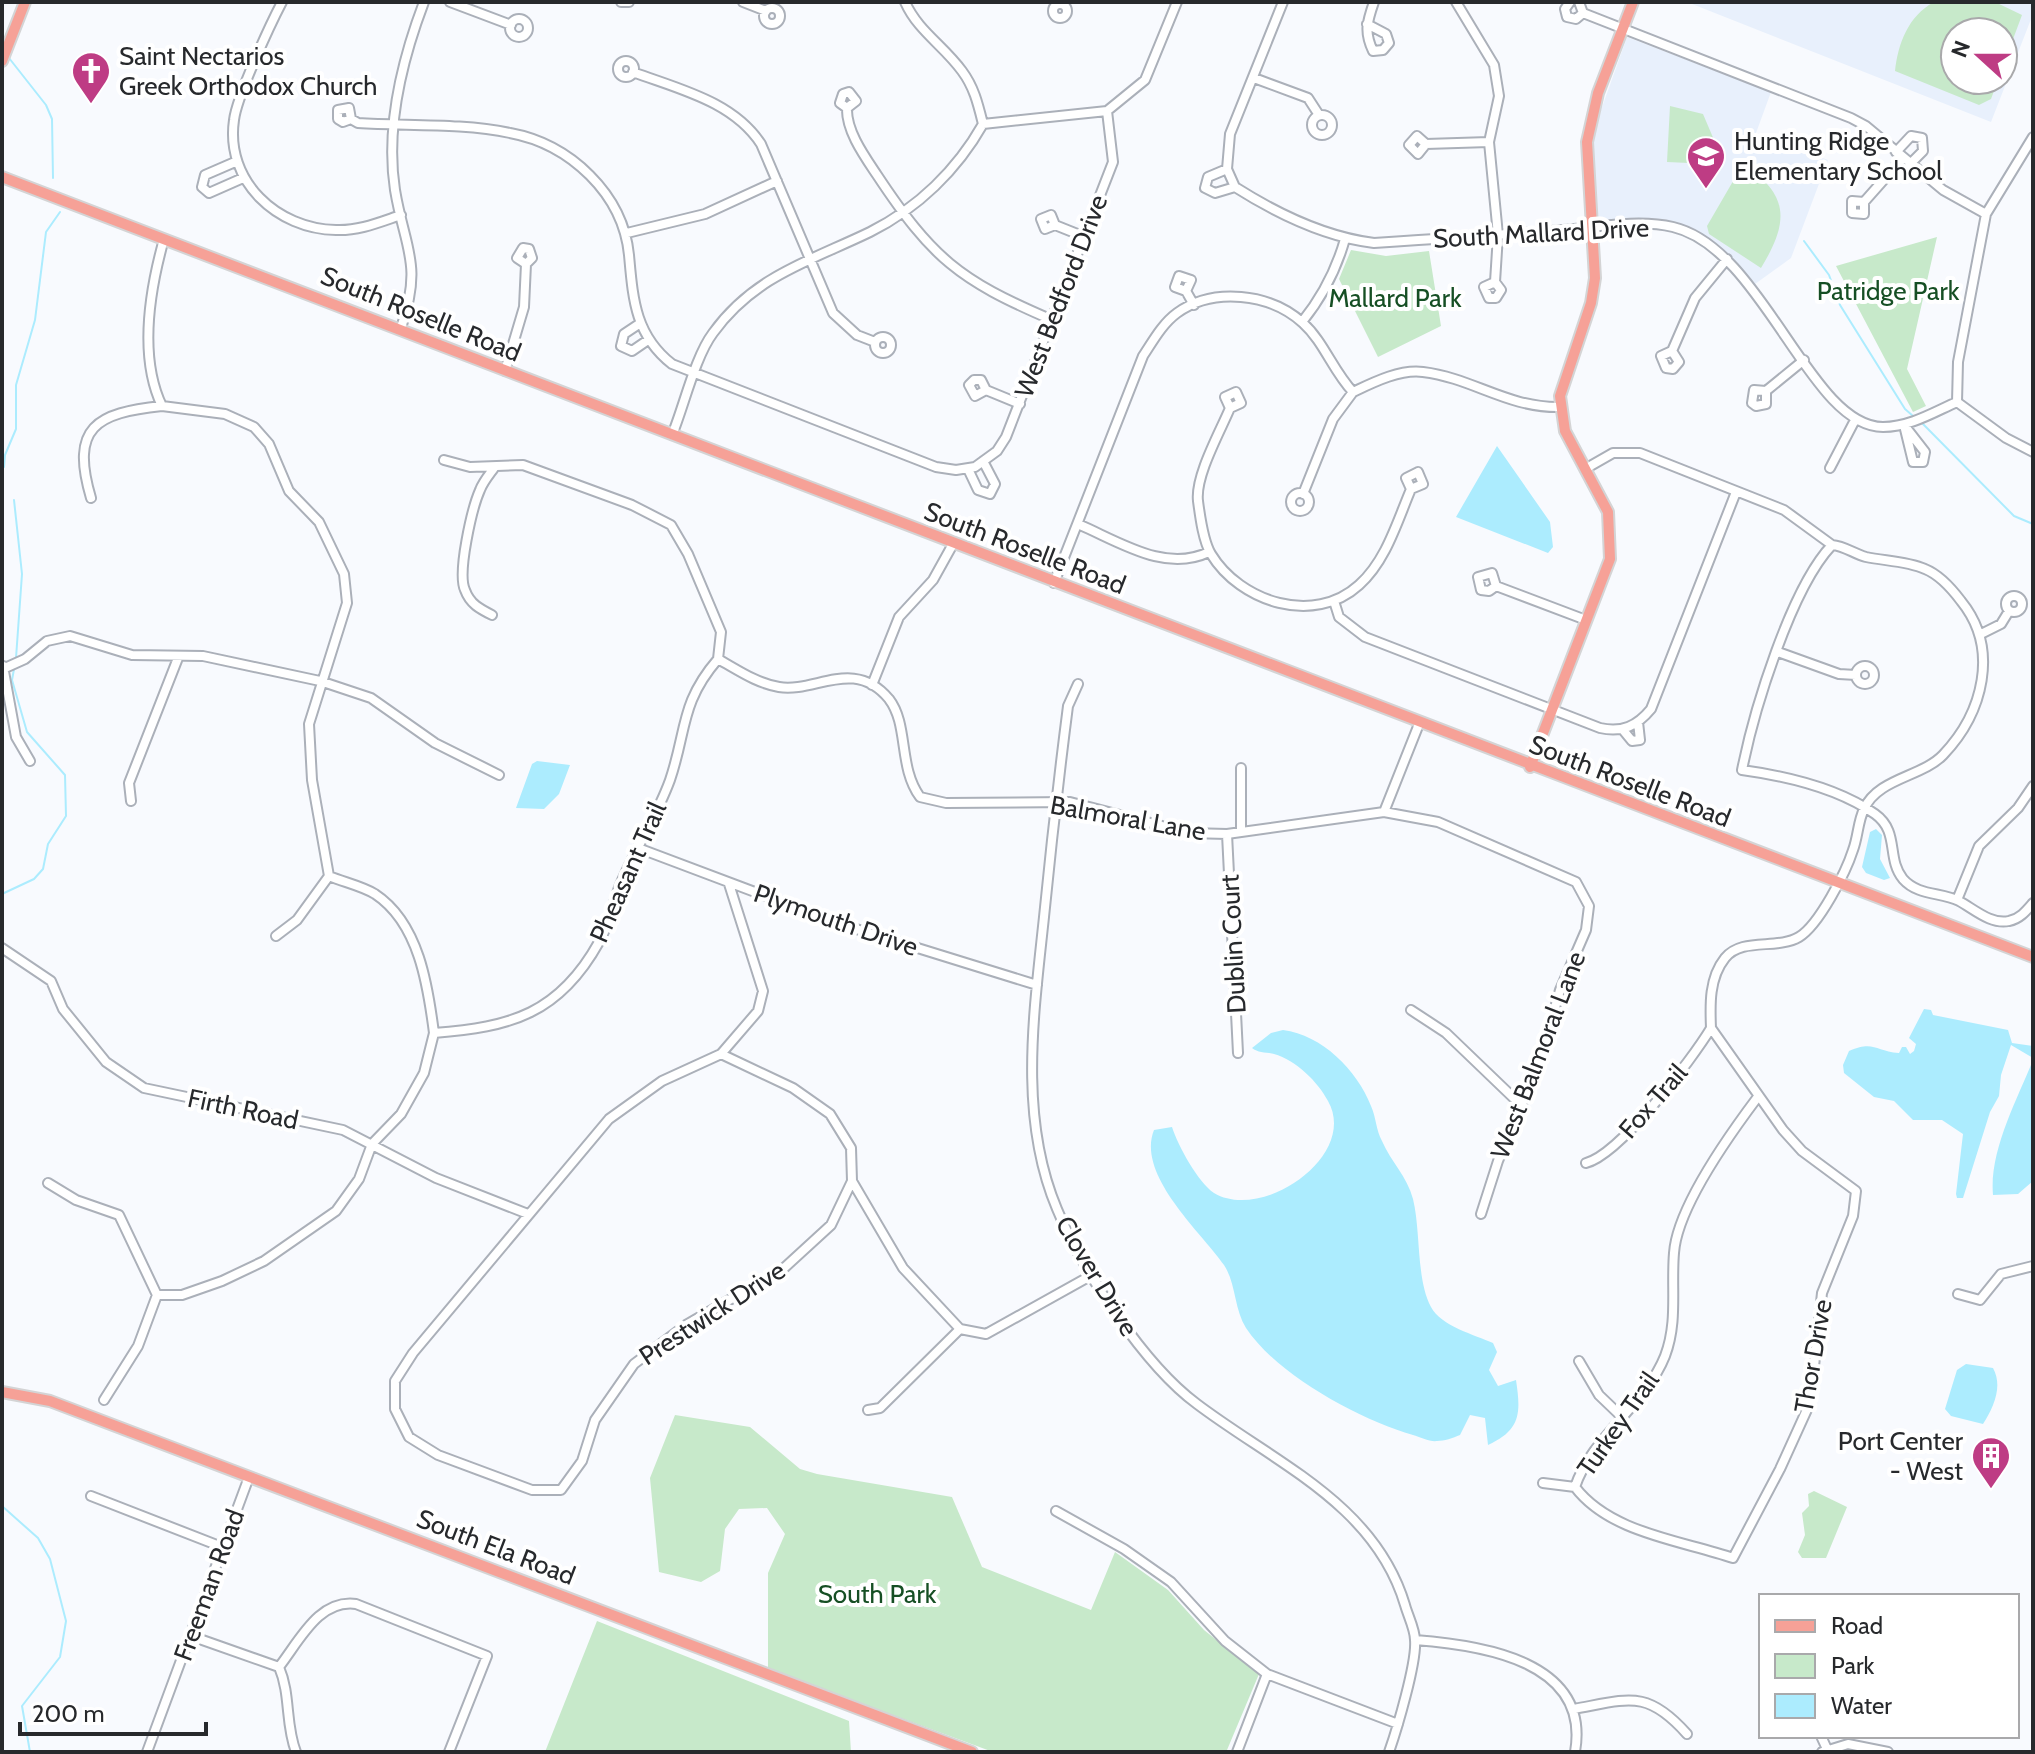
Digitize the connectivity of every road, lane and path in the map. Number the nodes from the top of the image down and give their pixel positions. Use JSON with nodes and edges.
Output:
{"nodes":[{"id":1,"x":25,"y":2,"type":"edge"},
{"id":2,"x":282,"y":2,"type":"edge"},
{"id":3,"x":424,"y":2,"type":"edge"},
{"id":4,"x":450,"y":2,"type":"edge"},
{"id":5,"x":621,"y":2,"type":"edge"},
{"id":6,"x":629,"y":2,"type":"edge"},
{"id":7,"x":743,"y":2,"type":"edge"},
{"id":8,"x":905,"y":2,"type":"edge"},
{"id":9,"x":1177,"y":2,"type":"edge"},
{"id":10,"x":1283,"y":2,"type":"edge"},
{"id":11,"x":1374,"y":2,"type":"edge"},
{"id":12,"x":1456,"y":2,"type":"edge"},
{"id":13,"x":1570,"y":2,"type":"edge"},
{"id":14,"x":1579,"y":2,"type":"edge"},
{"id":15,"x":1633,"y":2,"type":"edge"},
{"id":16,"x":766,"y":11,"type":"dead end"},
{"id":17,"x":1583,"y":13,"type":"junction"},
{"id":18,"x":1367,"y":24,"type":"dead end"},
{"id":19,"x":511,"y":25,"type":"dead end"},
{"id":20,"x":1623,"y":28,"type":"junction"},
{"id":21,"x":2,"y":61,"type":"edge"},
{"id":22,"x":633,"y":72,"type":"dead end"},
{"id":23,"x":1254,"y":78,"type":"junction"},
{"id":24,"x":847,"y":108,"type":"dead end"},
{"id":25,"x":1107,"y":111,"type":"junction"},
{"id":26,"x":1319,"y":115,"type":"dead end"},
{"id":27,"x":351,"y":119,"type":"dead end"},
{"id":28,"x":983,"y":124,"type":"junction"},
{"id":29,"x":395,"y":125,"type":"junction"},
{"id":30,"x":2033,"y":137,"type":"edge"},
{"id":31,"x":1489,"y":142,"type":"junction"},
{"id":32,"x":1426,"y":144,"type":"dead end"},
{"id":33,"x":1903,"y":158,"type":"junction"},
{"id":34,"x":235,"y":162,"type":"junction"},
{"id":35,"x":1227,"y":169,"type":"junction"},
{"id":36,"x":2,"y":177,"type":"edge"},
{"id":37,"x":243,"y":178,"type":"junction"},
{"id":38,"x":777,"y":181,"type":"junction"},
{"id":39,"x":1235,"y":187,"type":"junction"},
{"id":40,"x":1864,"y":202,"type":"dead end"},
{"id":41,"x":902,"y":212,"type":"junction"},
{"id":42,"x":1986,"y":214,"type":"junction"},
{"id":43,"x":401,"y":215,"type":"junction"},
{"id":44,"x":1055,"y":225,"type":"dead end"},
{"id":45,"x":1591,"y":227,"type":"junction"},
{"id":46,"x":627,"y":233,"type":"junction"},
{"id":47,"x":1498,"y":235,"type":"junction"},
{"id":48,"x":1085,"y":237,"type":"junction"},
{"id":49,"x":164,"y":239,"type":"junction"},
{"id":50,"x":1345,"y":239,"type":"junction"},
{"id":51,"x":810,"y":259,"type":"junction"},
{"id":52,"x":1727,"y":259,"type":"junction"},
{"id":53,"x":526,"y":264,"type":"dead end"},
{"id":54,"x":1495,"y":282,"type":"dead end"},
{"id":55,"x":1186,"y":291,"type":"dead end"},
{"id":56,"x":1194,"y":305,"type":"junction"},
{"id":57,"x":1050,"y":319,"type":"junction"},
{"id":58,"x":1302,"y":322,"type":"junction"},
{"id":59,"x":639,"y":324,"type":"junction"},
{"id":60,"x":401,"y":328,"type":"junction"},
{"id":61,"x":648,"y":340,"type":"junction"},
{"id":62,"x":875,"y":342,"type":"dead end"},
{"id":63,"x":1672,"y":351,"type":"dead end"},
{"id":64,"x":1804,"y":360,"type":"junction"},
{"id":65,"x":505,"y":371,"type":"junction"},
{"id":66,"x":695,"y":375,"type":"junction"},
{"id":67,"x":986,"y":390,"type":"dead end"},
{"id":68,"x":1766,"y":391,"type":"dead end"},
{"id":69,"x":1353,"y":392,"type":"junction"},
{"id":70,"x":1957,"y":402,"type":"junction"},
{"id":71,"x":1020,"y":404,"type":"junction"},
{"id":72,"x":162,"y":406,"type":"junction"},
{"id":73,"x":1560,"y":407,"type":"junction"},
{"id":74,"x":1230,"y":408,"type":"dead end"},
{"id":75,"x":1855,"y":420,"type":"junction"},
{"id":76,"x":672,"y":435,"type":"junction"},
{"id":77,"x":2033,"y":452,"type":"edge"},
{"id":78,"x":444,"y":460,"type":"dead end"},
{"id":79,"x":494,"y":468,"type":"junction"},
{"id":80,"x":1830,"y":468,"type":"dead end"},
{"id":81,"x":1585,"y":469,"type":"junction"},
{"id":82,"x":1411,"y":489,"type":"dead end"},
{"id":83,"x":1736,"y":492,"type":"junction"},
{"id":84,"x":1303,"y":494,"type":"dead end"},
{"id":85,"x":91,"y":498,"type":"dead end"},
{"id":86,"x":1078,"y":524,"type":"junction"},
{"id":87,"x":953,"y":544,"type":"junction"},
{"id":88,"x":1832,"y":545,"type":"junction"},
{"id":89,"x":1209,"y":552,"type":"junction"},
{"id":90,"x":1054,"y":583,"type":"junction"},
{"id":91,"x":1496,"y":586,"type":"dead end"},
{"id":92,"x":1334,"y":601,"type":"junction"},
{"id":93,"x":2009,"y":611,"type":"dead end"},
{"id":94,"x":492,"y":615,"type":"dead end"},
{"id":95,"x":1586,"y":620,"type":"junction"},
{"id":96,"x":1981,"y":634,"type":"junction"},
{"id":97,"x":1778,"y":652,"type":"junction"},
{"id":98,"x":178,"y":658,"type":"junction"},
{"id":99,"x":718,"y":659,"type":"junction"},
{"id":100,"x":3,"y":667,"type":"edge"},
{"id":101,"x":1856,"y":675,"type":"dead end"},
{"id":102,"x":320,"y":681,"type":"junction"},
{"id":103,"x":1078,"y":684,"type":"dead end"},
{"id":104,"x":872,"y":685,"type":"junction"},
{"id":105,"x":1551,"y":710,"type":"junction"},
{"id":106,"x":1419,"y":724,"type":"junction"},
{"id":107,"x":30,"y":761,"type":"dead end"},
{"id":108,"x":1530,"y":767,"type":"junction"},
{"id":109,"x":1241,"y":768,"type":"dead end"},
{"id":110,"x":499,"y":775,"type":"dead end"},
{"id":111,"x":2033,"y":786,"type":"edge"},
{"id":112,"x":131,"y":801,"type":"dead end"},
{"id":113,"x":1056,"y":802,"type":"junction"},
{"id":114,"x":1864,"y":808,"type":"junction"},
{"id":115,"x":1384,"y":812,"type":"junction"},
{"id":116,"x":1241,"y":832,"type":"junction"},
{"id":117,"x":1227,"y":834,"type":"junction"},
{"id":118,"x":638,"y":848,"type":"junction"},
{"id":119,"x":329,"y":876,"type":"junction"},
{"id":120,"x":1836,"y":883,"type":"junction"},
{"id":121,"x":729,"y":884,"type":"junction"},
{"id":122,"x":1586,"y":895,"type":"joint"},
{"id":123,"x":1957,"y":900,"type":"junction"},
{"id":124,"x":2033,"y":903,"type":"edge"},
{"id":125,"x":276,"y":936,"type":"dead end"},
{"id":126,"x":2,"y":948,"type":"edge"},
{"id":127,"x":2033,"y":957,"type":"edge"},
{"id":128,"x":1037,"y":985,"type":"junction"},
{"id":129,"x":1411,"y":1010,"type":"dead end"},
{"id":130,"x":1711,"y":1028,"type":"junction"},
{"id":131,"x":434,"y":1033,"type":"junction"},
{"id":132,"x":1238,"y":1053,"type":"dead end"},
{"id":133,"x":721,"y":1054,"type":"junction"},
{"id":134,"x":1757,"y":1098,"type":"junction"},
{"id":135,"x":1521,"y":1105,"type":"junction"},
{"id":136,"x":372,"y":1144,"type":"junction"},
{"id":137,"x":1586,"y":1163,"type":"dead end"},
{"id":138,"x":852,"y":1181,"type":"junction"},
{"id":139,"x":48,"y":1183,"type":"dead end"},
{"id":140,"x":528,"y":1214,"type":"junction"},
{"id":141,"x":1481,"y":1214,"type":"dead end"},
{"id":142,"x":2033,"y":1266,"type":"edge"},
{"id":143,"x":1092,"y":1275,"type":"junction"},
{"id":144,"x":1958,"y":1294,"type":"dead end"},
{"id":145,"x":157,"y":1295,"type":"junction"},
{"id":146,"x":960,"y":1329,"type":"junction"},
{"id":147,"x":1579,"y":1361,"type":"dead end"},
{"id":148,"x":2,"y":1392,"type":"edge"},
{"id":149,"x":104,"y":1400,"type":"dead end"},
{"id":150,"x":868,"y":1410,"type":"dead end"},
{"id":151,"x":1623,"y":1418,"type":"junction"},
{"id":152,"x":249,"y":1477,"type":"junction"},
{"id":153,"x":1543,"y":1483,"type":"dead end"},
{"id":154,"x":1575,"y":1487,"type":"junction"},
{"id":155,"x":91,"y":1496,"type":"dead end"},
{"id":156,"x":1056,"y":1511,"type":"dead end"},
{"id":157,"x":222,"y":1547,"type":"junction"},
{"id":158,"x":191,"y":1636,"type":"junction"},
{"id":159,"x":1415,"y":1640,"type":"junction"},
{"id":160,"x":279,"y":1667,"type":"junction"},
{"id":161,"x":1267,"y":1674,"type":"junction"},
{"id":162,"x":1574,"y":1709,"type":"junction"},
{"id":163,"x":1398,"y":1724,"type":"junction"},
{"id":164,"x":1687,"y":1734,"type":"dead end"},
{"id":165,"x":152,"y":1739,"type":"junction"},
{"id":166,"x":1824,"y":1750,"type":"edge"},
{"id":167,"x":147,"y":1752,"type":"edge"},
{"id":168,"x":156,"y":1752,"type":"edge"},
{"id":169,"x":296,"y":1752,"type":"edge"},
{"id":170,"x":449,"y":1752,"type":"edge"},
{"id":171,"x":972,"y":1752,"type":"edge"},
{"id":172,"x":1237,"y":1752,"type":"edge"},
{"id":173,"x":1389,"y":1752,"type":"edge"},
{"id":174,"x":1575,"y":1752,"type":"edge"},
{"id":175,"x":1888,"y":1752,"type":"edge"}],
"edges":[{"from":1,"to":21,"type":"main road"},
{"from":2,"to":34,"type":"street"},
{"from":3,"to":29,"type":"street"},
{"from":4,"to":19,"type":"street"},
{"from":5,"to":6,"type":"street"},
{"from":7,"to":16,"type":"street"},
{"from":8,"to":28,"type":"street"},
{"from":9,"to":25,"type":"street"},
{"from":10,"to":23,"type":"street"},
{"from":11,"to":18,"type":"street"},
{"from":12,"to":31,"type":"street"},
{"from":13,"to":17,"type":"street"},
{"from":14,"to":17,"type":"street"},
{"from":15,"to":20,"type":"main road"},
{"from":17,"to":20,"type":"street"},
{"from":20,"to":33,"type":"street"},
{"from":20,"to":45,"type":"main road"},
{"from":22,"to":38,"type":"street"},
{"from":23,"to":26,"type":"street"},
{"from":23,"to":35,"type":"street"},
{"from":24,"to":41,"type":"street"},
{"from":25,"to":28,"type":"street"},
{"from":25,"to":48,"type":"street","name":"West Bedford Drive"},
{"from":27,"to":29,"type":"street"},
{"from":28,"to":41,"type":"street"},
{"from":29,"to":43,"type":"street"},
{"from":29,"to":46,"type":"street"},
{"from":30,"to":42,"type":"street"},
{"from":31,"to":32,"type":"street"},
{"from":31,"to":47,"type":"street"},
{"from":33,"to":40,"type":"street"},
{"from":33,"to":42,"type":"street"},
{"from":34,"to":37,"type":"street"},
{"from":34,"to":37,"type":"street"},
{"from":35,"to":39,"type":"street"},
{"from":35,"to":39,"type":"street","name":"South Mallard Drive"},
{"from":36,"to":49,"type":"main road","name":"South Roselle Road"},
{"from":37,"to":43,"type":"street"},
{"from":38,"to":46,"type":"street"},
{"from":38,"to":51,"type":"street"},
{"from":39,"to":50,"type":"street","name":"South Mallard Drive"},
{"from":41,"to":51,"type":"street"},
{"from":41,"to":57,"type":"street"},
{"from":42,"to":70,"type":"street"},
{"from":43,"to":60,"type":"street"},
{"from":44,"to":48,"type":"street"},
{"from":45,"to":47,"type":"street","name":"South Mallard Drive"},
{"from":45,"to":52,"type":"street","name":"South Mallard Drive"},
{"from":45,"to":73,"type":"main road"},
{"from":46,"to":59,"type":"street"},
{"from":47,"to":50,"type":"street","name":"South Mallard Drive"},
{"from":47,"to":54,"type":"street"},
{"from":48,"to":57,"type":"street","name":"West Bedford Drive"},
{"from":49,"to":60,"type":"main road","name":"South Roselle Road"},
{"from":49,"to":72,"type":"street"},
{"from":50,"to":58,"type":"street"},
{"from":51,"to":62,"type":"street"},
{"from":51,"to":66,"type":"street"},
{"from":52,"to":63,"type":"street"},
{"from":52,"to":64,"type":"street","name":"South Mallard Drive"},
{"from":53,"to":65,"type":"street"},
{"from":55,"to":56,"type":"street"},
{"from":56,"to":58,"type":"street"},
{"from":56,"to":86,"type":"street"},
{"from":57,"to":71,"type":"street","name":"West Bedford Drive"},
{"from":58,"to":69,"type":"street"},
{"from":59,"to":61,"type":"street"},
{"from":59,"to":61,"type":"street"},
{"from":60,"to":65,"type":"main road","name":"South Roselle Road"},
{"from":61,"to":66,"type":"street"},
{"from":64,"to":68,"type":"street"},
{"from":64,"to":75,"type":"street","name":"South Mallard Drive"},
{"from":65,"to":76,"type":"main road","name":"South Roselle Road"},
{"from":66,"to":71,"type":"street","name":"West Bedford Drive"},
{"from":66,"to":76,"type":"street"},
{"from":67,"to":71,"type":"street"},
{"from":69,"to":73,"type":"street"},
{"from":69,"to":84,"type":"street"},
{"from":70,"to":75,"type":"street"},
{"from":70,"to":77,"type":"street"},
{"from":72,"to":85,"type":"street"},
{"from":72,"to":102,"type":"street"},
{"from":73,"to":81,"type":"main road"},
{"from":74,"to":89,"type":"street"},
{"from":75,"to":80,"type":"street"},
{"from":76,"to":87,"type":"main road","name":"South Roselle Road"},
{"from":78,"to":79,"type":"street"},
{"from":79,"to":94,"type":"street"},
{"from":79,"to":99,"type":"street"},
{"from":81,"to":83,"type":"street"},
{"from":81,"to":95,"type":"main road"},
{"from":82,"to":92,"type":"street"},
{"from":83,"to":88,"type":"street"},
{"from":83,"to":105,"type":"street"},
{"from":86,"to":89,"type":"street"},
{"from":86,"to":90,"type":"street"},
{"from":87,"to":90,"type":"main road","name":"South Roselle Road"},
{"from":87,"to":104,"type":"street"},
{"from":88,"to":96,"type":"street"},
{"from":88,"to":97,"type":"street"},
{"from":89,"to":92,"type":"street"},
{"from":90,"to":106,"type":"main road","name":"South Roselle Road"},
{"from":91,"to":95,"type":"street"},
{"from":92,"to":105,"type":"street"},
{"from":93,"to":96,"type":"street"},
{"from":95,"to":105,"type":"main road"},
{"from":96,"to":114,"type":"street"},
{"from":97,"to":101,"type":"street"},
{"from":97,"to":114,"type":"street"},
{"from":98,"to":100,"type":"street"},
{"from":98,"to":102,"type":"street"},
{"from":98,"to":112,"type":"street"},
{"from":99,"to":104,"type":"street"},
{"from":99,"to":118,"type":"street","name":"Pheasant Trail"},
{"from":100,"to":107,"type":"street"},
{"from":102,"to":110,"type":"street"},
{"from":102,"to":119,"type":"street"},
{"from":103,"to":113,"type":"street","name":"Clover Drive"},
{"from":104,"to":113,"type":"street","name":"Balmoral Lane"},
{"from":105,"to":108,"type":"main road"},
{"from":106,"to":108,"type":"main road","name":"South Roselle Road"},
{"from":106,"to":115,"type":"street"},
{"from":108,"to":120,"type":"main road","name":"South Roselle Road"},
{"from":109,"to":116,"type":"street"},
{"from":111,"to":123,"type":"street"},
{"from":113,"to":117,"type":"street","name":"Balmoral Lane"},
{"from":113,"to":128,"type":"street","name":"Clover Drive"},
{"from":114,"to":120,"type":"street"},
{"from":114,"to":123,"type":"street"},
{"from":115,"to":116,"type":"street","name":"Balmoral Lane"},
{"from":115,"to":122,"type":"street","name":"Balmoral Lane"},
{"from":116,"to":117,"type":"street","name":"Balmoral Lane"},
{"from":117,"to":132,"type":"street","name":"Dublin Court"},
{"from":118,"to":121,"type":"street","name":"Plymouth Drive"},
{"from":118,"to":131,"type":"street","name":"Pheasant Trail"},
{"from":119,"to":125,"type":"street"},
{"from":119,"to":131,"type":"street"},
{"from":120,"to":127,"type":"main road","name":"South Roselle Road"},
{"from":120,"to":130,"type":"street"},
{"from":121,"to":128,"type":"street","name":"Plymouth Drive"},
{"from":121,"to":133,"type":"street"},
{"from":122,"to":135,"type":"street","name":"West Balmoral Lane"},
{"from":123,"to":124,"type":"street"},
{"from":126,"to":136,"type":"street","name":"Firth Road"},
{"from":128,"to":143,"type":"street","name":"Clover Drive"},
{"from":129,"to":135,"type":"street"},
{"from":130,"to":134,"type":"street"},
{"from":130,"to":137,"type":"street","name":"Fox Trail"},
{"from":131,"to":136,"type":"street"},
{"from":133,"to":138,"type":"street"},
{"from":133,"to":140,"type":"street"},
{"from":134,"to":151,"type":"street","name":"Turkey Trail"},
{"from":134,"to":154,"type":"street","name":"Thor Drive"},
{"from":135,"to":141,"type":"street","name":"West Balmoral Lane"},
{"from":136,"to":140,"type":"street","name":"Firth Road"},
{"from":136,"to":145,"type":"street"},
{"from":138,"to":140,"type":"street","name":"Prestwick Drive"},
{"from":138,"to":146,"type":"street"},
{"from":139,"to":145,"type":"street"},
{"from":142,"to":144,"type":"street"},
{"from":143,"to":146,"type":"street"},
{"from":143,"to":159,"type":"street","name":"Clover Drive"},
{"from":145,"to":149,"type":"street"},
{"from":146,"to":150,"type":"street"},
{"from":147,"to":151,"type":"street"},
{"from":148,"to":152,"type":"main road","name":"South Ela Road"},
{"from":151,"to":154,"type":"street","name":"Turkey Trail"},
{"from":152,"to":157,"type":"street","name":"Freeman Road"},
{"from":152,"to":171,"type":"main road","name":"South Ela Road"},
{"from":153,"to":154,"type":"street"},
{"from":155,"to":157,"type":"street"},
{"from":156,"to":161,"type":"street"},
{"from":157,"to":158,"type":"street","name":"Freeman Road"},
{"from":158,"to":160,"type":"street"},
{"from":158,"to":165,"type":"street","name":"Freeman Road"},
{"from":159,"to":162,"type":"street"},
{"from":159,"to":163,"type":"street","name":"Clover Drive"},
{"from":160,"to":169,"type":"street"},
{"from":160,"to":170,"type":"street"},
{"from":161,"to":163,"type":"street"},
{"from":161,"to":172,"type":"street"},
{"from":162,"to":164,"type":"street"},
{"from":162,"to":174,"type":"street"},
{"from":163,"to":173,"type":"street","name":"Clover Drive"},
{"from":165,"to":167,"type":"street","name":"Freeman Road"},
{"from":165,"to":168,"type":"street"},
{"from":166,"to":175,"type":"street"}]}
